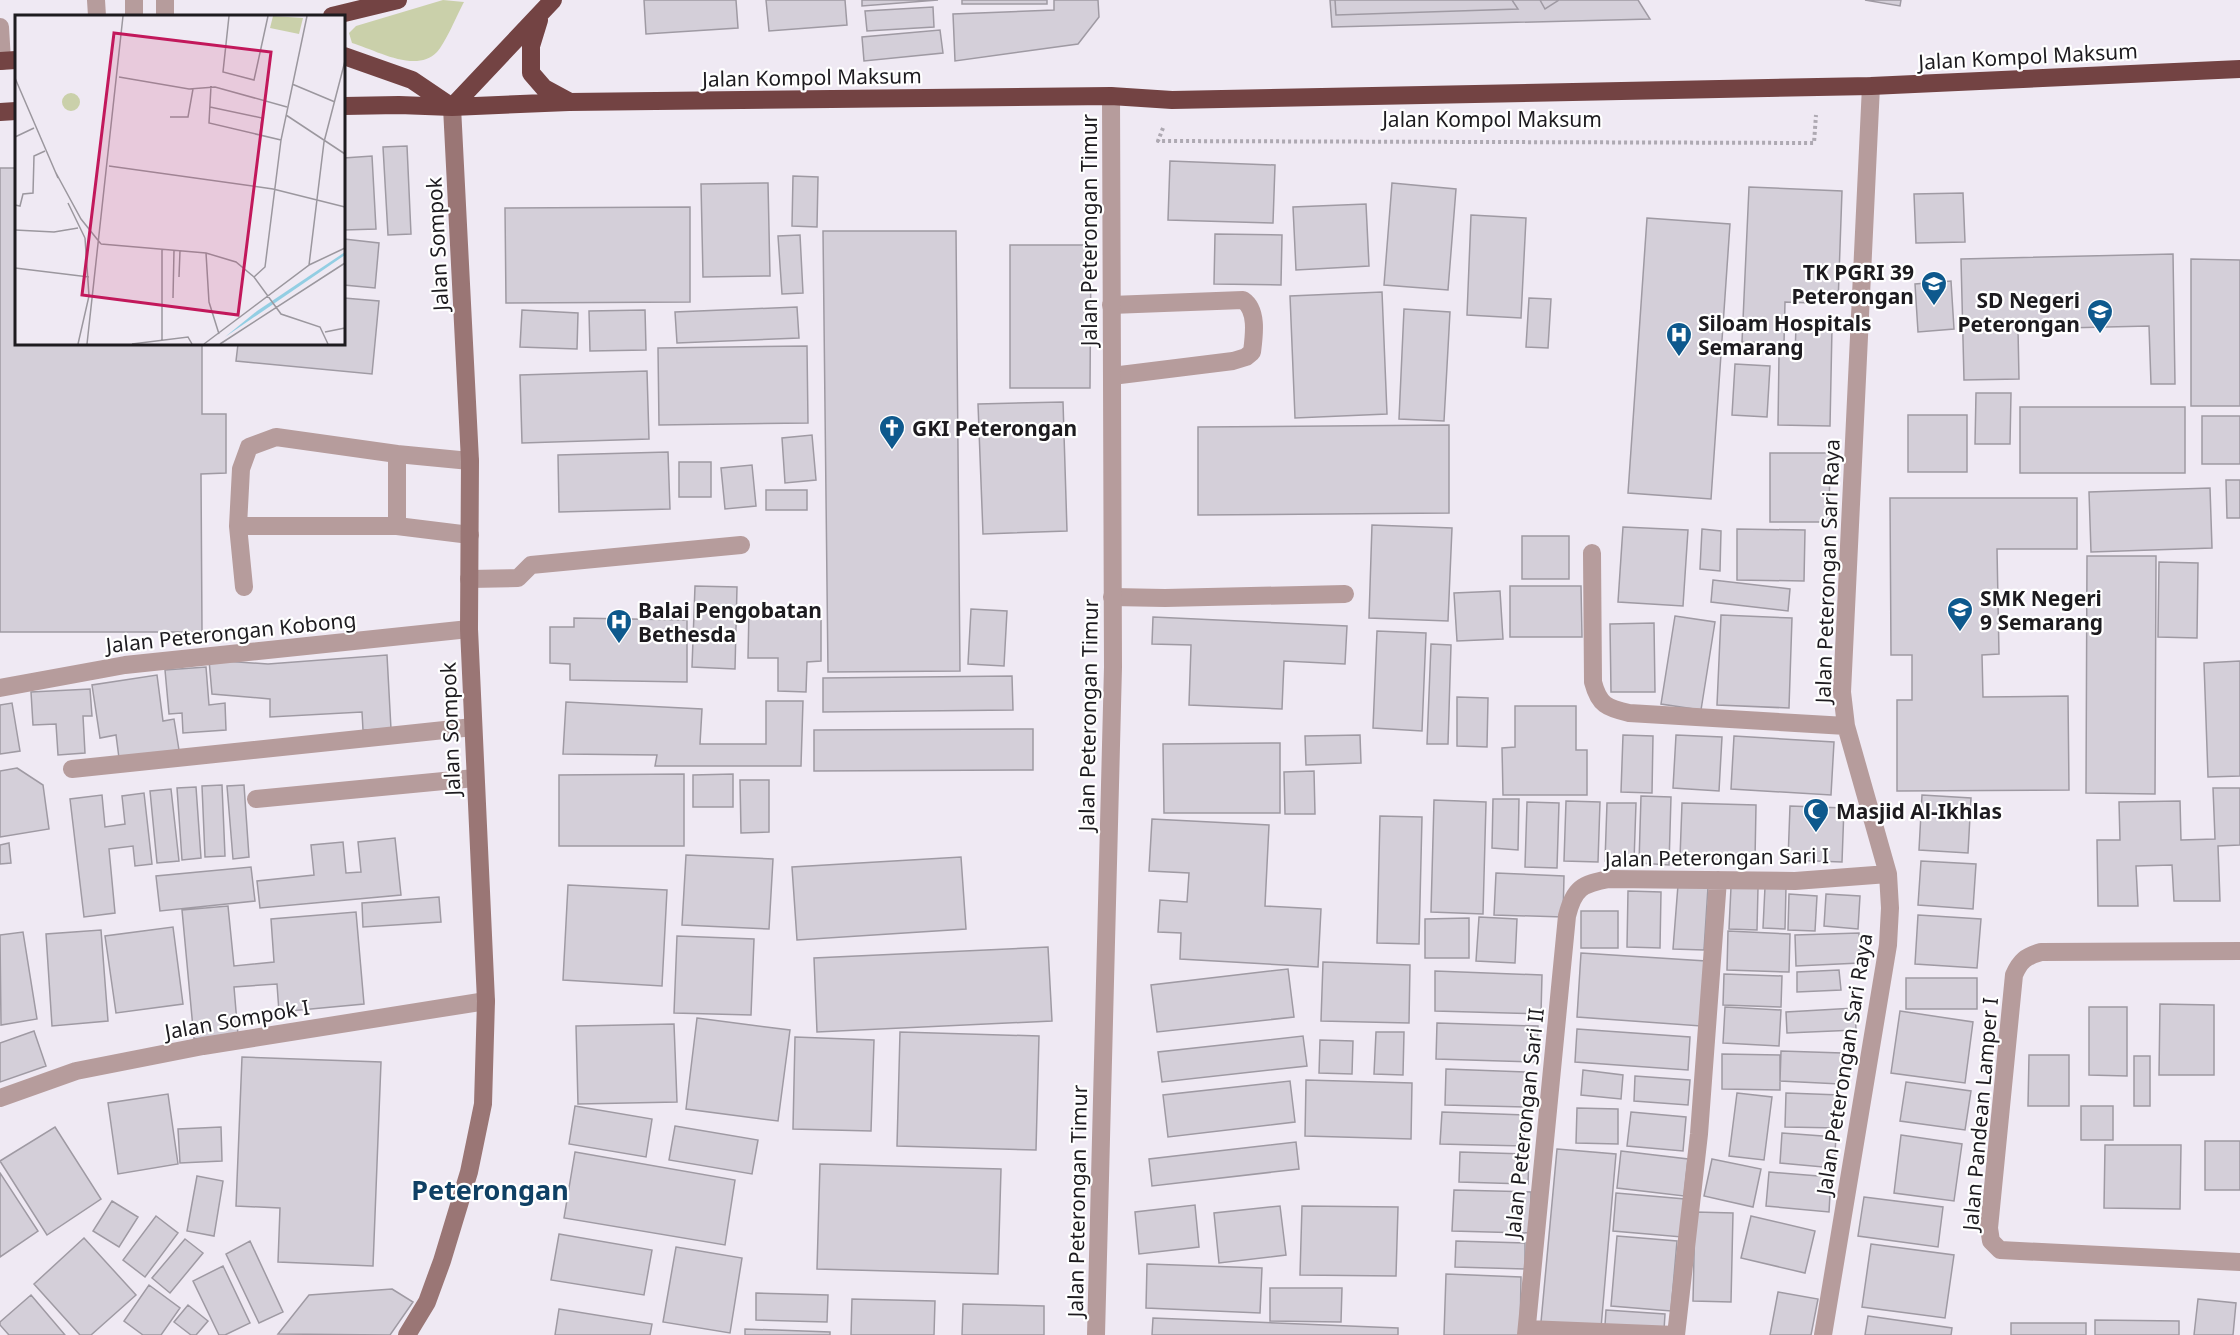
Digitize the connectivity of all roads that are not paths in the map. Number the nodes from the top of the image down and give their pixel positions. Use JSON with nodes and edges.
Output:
{"nodes":[{"id":1,"x":96,"y":0,"type":"edge"},
{"id":2,"x":399,"y":0,"type":"edge"},
{"id":3,"x":547,"y":7,"type":"edge"},
{"id":4,"x":97,"y":15,"type":"edge"},
{"id":5,"x":336,"y":15,"type":"edge"},
{"id":6,"x":0,"y":27,"type":"edge"},
{"id":7,"x":345,"y":56,"type":"edge"},
{"id":8,"x":6,"y":61,"type":"edge"},
{"id":9,"x":2240,"y":69,"type":"edge"},
{"id":10,"x":1871,"y":86,"type":"junction"},
{"id":11,"x":1111,"y":96,"type":"junction"},
{"id":12,"x":569,"y":102,"type":"junction"},
{"id":13,"x":345,"y":106,"type":"edge"},
{"id":14,"x":452,"y":107,"type":"junction"},
{"id":15,"x":1111,"y":305,"type":"junction"},
{"id":16,"x":1112,"y":376,"type":"junction"},
{"id":17,"x":397,"y":454,"type":"junction"},
{"id":18,"x":470,"y":461,"type":"junction"},
{"id":19,"x":238,"y":526,"type":"junction"},
{"id":20,"x":397,"y":526,"type":"junction"},
{"id":21,"x":470,"y":535,"type":"junction"},
{"id":22,"x":741,"y":545,"type":"dead end"},
{"id":23,"x":1592,"y":553,"type":"dead end"},
{"id":24,"x":469,"y":579,"type":"junction"},
{"id":25,"x":244,"y":586,"type":"dead end"},
{"id":26,"x":1345,"y":594,"type":"dead end"},
{"id":27,"x":1112,"y":597,"type":"junction"},
{"id":28,"x":469,"y":629,"type":"junction"},
{"id":29,"x":0,"y":688,"type":"edge"},
{"id":30,"x":1846,"y":726,"type":"junction"},
{"id":31,"x":473,"y":728,"type":"junction"},
{"id":32,"x":72,"y":769,"type":"dead end"},
{"id":33,"x":475,"y":778,"type":"junction"},
{"id":34,"x":256,"y":799,"type":"dead end"},
{"id":35,"x":1888,"y":874,"type":"junction"},
{"id":36,"x":1718,"y":880,"type":"junction"},
{"id":37,"x":1567,"y":916,"type":"joint"},
{"id":38,"x":2240,"y":951,"type":"edge"},
{"id":39,"x":486,"y":1000,"type":"junction"},
{"id":40,"x":0,"y":1098,"type":"edge"},
{"id":41,"x":2240,"y":1262,"type":"edge"},
{"id":42,"x":1526,"y":1332,"type":"edge"},
{"id":43,"x":407,"y":1335,"type":"edge"},
{"id":44,"x":1096,"y":1335,"type":"edge"},
{"id":45,"x":1677,"y":1335,"type":"edge"},
{"id":46,"x":1823,"y":1335,"type":"edge"}],
"edges":[{"from":1,"to":4,"type":"street"},
{"from":2,"to":5,"type":"highway"},
{"from":3,"to":12,"type":"highway"},
{"from":3,"to":14,"type":"highway"},
{"from":6,"to":8,"type":"street"},
{"from":7,"to":14,"type":"highway"},
{"from":9,"to":10,"type":"highway","name":"Jalan Kompol Maksum"},
{"from":10,"to":11,"type":"highway","name":"Jalan Kompol Maksum"},
{"from":10,"to":30,"type":"street","name":"Jalan Peterongan Sari Raya"},
{"from":11,"to":12,"type":"highway","name":"Jalan Kompol Maksum"},
{"from":11,"to":15,"type":"street","name":"Jalan Peterongan Timur"},
{"from":12,"to":14,"type":"highway","name":"Jalan Kompol Maksum"},
{"from":13,"to":14,"type":"highway","name":"Jalan Kompol Maksum"},
{"from":14,"to":18,"type":"street","name":"Jalan Sompok"},
{"from":15,"to":16,"type":"street","name":"Jalan Peterongan Timur"},
{"from":15,"to":16,"type":"street"},
{"from":16,"to":27,"type":"street","name":"Jalan Peterongan Timur"},
{"from":17,"to":18,"type":"street"},
{"from":17,"to":19,"type":"street"},
{"from":17,"to":20,"type":"street"},
{"from":18,"to":21,"type":"street","name":"Jalan Sompok"},
{"from":19,"to":20,"type":"street"},
{"from":19,"to":25,"type":"street"},
{"from":20,"to":21,"type":"street"},
{"from":21,"to":24,"type":"street","name":"Jalan Sompok"},
{"from":22,"to":24,"type":"street"},
{"from":23,"to":30,"type":"street"},
{"from":24,"to":28,"type":"street","name":"Jalan Sompok"},
{"from":26,"to":27,"type":"street"},
{"from":27,"to":44,"type":"street","name":"Jalan Peterongan Timur"},
{"from":28,"to":29,"type":"street","name":"Jalan Peterongan Kobong"},
{"from":28,"to":31,"type":"street","name":"Jalan Sompok"},
{"from":30,"to":35,"type":"street","name":"Jalan Peterongan Sari Raya"},
{"from":31,"to":32,"type":"street"},
{"from":31,"to":33,"type":"street","name":"Jalan Sompok"},
{"from":33,"to":34,"type":"street"},
{"from":33,"to":39,"type":"street","name":"Jalan Sompok"},
{"from":35,"to":36,"type":"street","name":"Jalan Peterongan Sari I"},
{"from":35,"to":46,"type":"street","name":"Jalan Peterongan Sari Raya"},
{"from":36,"to":37,"type":"street","name":"Jalan Peterongan Sari I"},
{"from":36,"to":45,"type":"street"},
{"from":37,"to":42,"type":"street","name":"Jalan Peterongan Sari II"},
{"from":38,"to":41,"type":"street","name":"Jalan Pandean Lamper I"},
{"from":39,"to":40,"type":"street","name":"Jalan Sompok I"},
{"from":39,"to":43,"type":"street","name":"Jalan Sompok"},
{"from":42,"to":45,"type":"street"}]}
